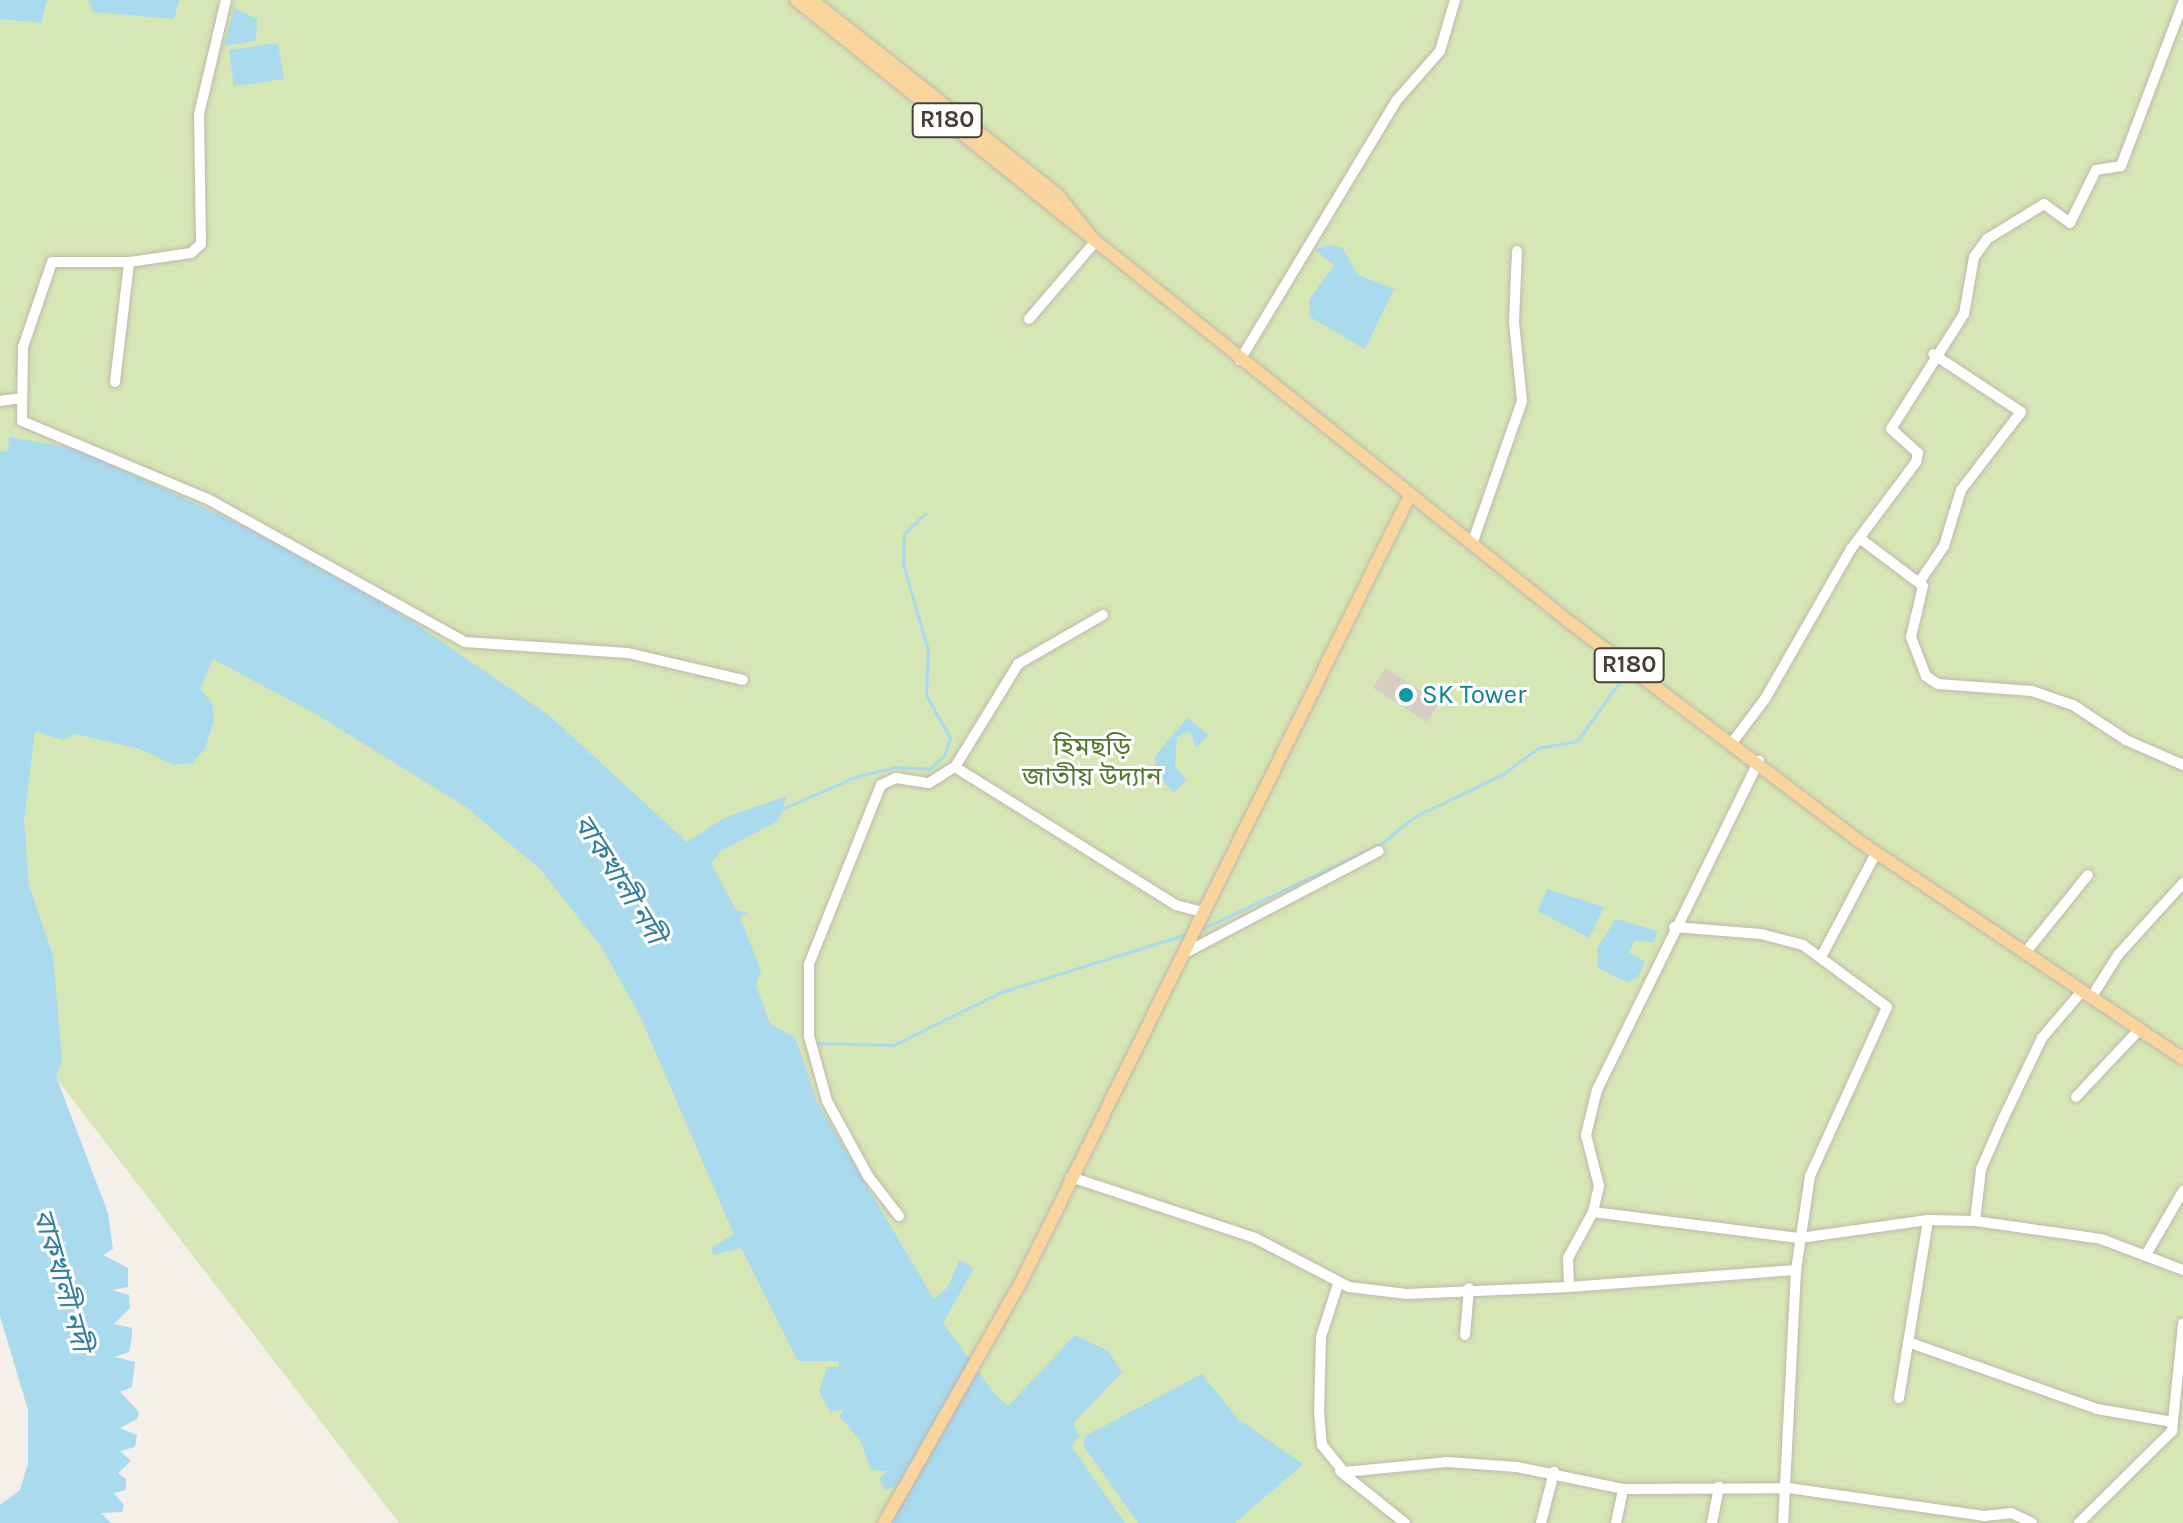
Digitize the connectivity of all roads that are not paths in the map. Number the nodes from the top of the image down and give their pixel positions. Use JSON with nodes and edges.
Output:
{"nodes":[{"id":1,"x":226,"y":0,"type":"edge"},
{"id":2,"x":796,"y":0,"type":"edge"},
{"id":3,"x":812,"y":0,"type":"edge"},
{"id":4,"x":1455,"y":0,"type":"edge"},
{"id":5,"x":2183,"y":3,"type":"edge"},
{"id":6,"x":1095,"y":242,"type":"junction"},
{"id":7,"x":1517,"y":251,"type":"dead end"},
{"id":8,"x":129,"y":262,"type":"junction"},
{"id":9,"x":1029,"y":319,"type":"dead end"},
{"id":10,"x":1933,"y":354,"type":"junction"},
{"id":11,"x":1240,"y":360,"type":"junction"},
{"id":12,"x":115,"y":382,"type":"dead end"},
{"id":13,"x":22,"y":398,"type":"junction"},
{"id":14,"x":0,"y":401,"type":"edge"},
{"id":15,"x":1410,"y":495,"type":"junction"},
{"id":16,"x":1862,"y":540,"type":"junction"},
{"id":17,"x":1472,"y":544,"type":"junction"},
{"id":18,"x":1920,"y":581,"type":"junction"},
{"id":19,"x":1103,"y":615,"type":"dead end"},
{"id":20,"x":743,"y":680,"type":"dead end"},
{"id":21,"x":1734,"y":740,"type":"junction"},
{"id":22,"x":1759,"y":761,"type":"junction"},
{"id":23,"x":2183,"y":765,"type":"edge"},
{"id":24,"x":955,"y":767,"type":"junction"},
{"id":25,"x":1379,"y":851,"type":"dead end"},
{"id":26,"x":1876,"y":853,"type":"junction"},
{"id":27,"x":2088,"y":875,"type":"dead end"},
{"id":28,"x":2183,"y":883,"type":"edge"},
{"id":29,"x":1204,"y":916,"type":"junction"},
{"id":30,"x":1674,"y":927,"type":"junction"},
{"id":31,"x":2025,"y":953,"type":"junction"},
{"id":32,"x":1181,"y":955,"type":"junction"},
{"id":33,"x":1821,"y":957,"type":"junction"},
{"id":34,"x":2087,"y":994,"type":"junction"},
{"id":35,"x":2139,"y":1030,"type":"junction"},
{"id":36,"x":2183,"y":1059,"type":"edge"},
{"id":37,"x":2076,"y":1097,"type":"dead end"},
{"id":38,"x":1071,"y":1177,"type":"junction"},
{"id":39,"x":2183,"y":1191,"type":"edge"},
{"id":40,"x":1593,"y":1212,"type":"junction"},
{"id":41,"x":899,"y":1216,"type":"dead end"},
{"id":42,"x":1928,"y":1220,"type":"junction"},
{"id":43,"x":1975,"y":1221,"type":"junction"},
{"id":44,"x":1800,"y":1238,"type":"junction"},
{"id":45,"x":2147,"y":1253,"type":"junction"},
{"id":46,"x":1796,"y":1270,"type":"junction"},
{"id":47,"x":2183,"y":1270,"type":"edge"},
{"id":48,"x":1338,"y":1284,"type":"junction"},
{"id":49,"x":1569,"y":1287,"type":"junction"},
{"id":50,"x":1469,"y":1288,"type":"junction"},
{"id":51,"x":2183,"y":1324,"type":"edge"},
{"id":52,"x":1465,"y":1335,"type":"dead end"},
{"id":53,"x":1908,"y":1342,"type":"junction"},
{"id":54,"x":1899,"y":1398,"type":"dead end"},
{"id":55,"x":2173,"y":1422,"type":"junction"},
{"id":56,"x":1339,"y":1470,"type":"junction"},
{"id":57,"x":1554,"y":1472,"type":"junction"},
{"id":58,"x":1719,"y":1487,"type":"junction"},
{"id":59,"x":1788,"y":1488,"type":"junction"},
{"id":60,"x":1623,"y":1489,"type":"junction"},
{"id":61,"x":884,"y":1523,"type":"edge"},
{"id":62,"x":1405,"y":1523,"type":"edge"},
{"id":63,"x":1541,"y":1523,"type":"edge"},
{"id":64,"x":1616,"y":1523,"type":"edge"},
{"id":65,"x":1712,"y":1523,"type":"edge"},
{"id":66,"x":1783,"y":1523,"type":"edge"},
{"id":67,"x":2032,"y":1523,"type":"edge"},
{"id":68,"x":2079,"y":1523,"type":"edge"}],
"edges":[{"from":1,"to":8,"type":"street"},
{"from":2,"to":6,"type":"main road","number":"R180"},
{"from":3,"to":6,"type":"main road","number":"R180"},
{"from":4,"to":11,"type":"street"},
{"from":5,"to":10,"type":"street"},
{"from":6,"to":9,"type":"street"},
{"from":6,"to":11,"type":"main road","number":"R180"},
{"from":7,"to":17,"type":"street"},
{"from":8,"to":12,"type":"street"},
{"from":8,"to":13,"type":"street"},
{"from":10,"to":16,"type":"street"},
{"from":10,"to":18,"type":"street"},
{"from":11,"to":15,"type":"main road","number":"R180"},
{"from":13,"to":14,"type":"street"},
{"from":13,"to":20,"type":"street"},
{"from":15,"to":17,"type":"main road","number":"R180"},
{"from":15,"to":29,"type":"main road"},
{"from":16,"to":18,"type":"street"},
{"from":16,"to":21,"type":"street"},
{"from":17,"to":21,"type":"main road","number":"R180"},
{"from":18,"to":23,"type":"street"},
{"from":19,"to":24,"type":"street"},
{"from":21,"to":22,"type":"main road","number":"R180"},
{"from":22,"to":26,"type":"main road","number":"R180"},
{"from":22,"to":30,"type":"street"},
{"from":24,"to":29,"type":"street"},
{"from":24,"to":41,"type":"street"},
{"from":25,"to":32,"type":"street"},
{"from":26,"to":31,"type":"main road","number":"R180"},
{"from":26,"to":33,"type":"street"},
{"from":27,"to":31,"type":"street"},
{"from":28,"to":34,"type":"street"},
{"from":29,"to":32,"type":"main road"},
{"from":30,"to":33,"type":"street"},
{"from":30,"to":40,"type":"street"},
{"from":31,"to":34,"type":"main road","number":"R180"},
{"from":32,"to":38,"type":"main road"},
{"from":33,"to":44,"type":"street"},
{"from":34,"to":35,"type":"main road","number":"R180"},
{"from":34,"to":43,"type":"street"},
{"from":35,"to":36,"type":"main road","number":"R180"},
{"from":35,"to":37,"type":"street"},
{"from":38,"to":48,"type":"street"},
{"from":38,"to":61,"type":"main road"},
{"from":39,"to":45,"type":"street"},
{"from":40,"to":44,"type":"street"},
{"from":40,"to":49,"type":"street"},
{"from":42,"to":43,"type":"street"},
{"from":42,"to":44,"type":"street"},
{"from":42,"to":53,"type":"street"},
{"from":43,"to":45,"type":"street"},
{"from":44,"to":46,"type":"street"},
{"from":45,"to":47,"type":"street"},
{"from":46,"to":49,"type":"street"},
{"from":46,"to":59,"type":"street"},
{"from":48,"to":50,"type":"street"},
{"from":48,"to":56,"type":"street"},
{"from":49,"to":50,"type":"street"},
{"from":50,"to":52,"type":"street"},
{"from":51,"to":55,"type":"street"},
{"from":53,"to":54,"type":"street"},
{"from":53,"to":55,"type":"street"},
{"from":55,"to":68,"type":"street"},
{"from":56,"to":57,"type":"street"},
{"from":56,"to":62,"type":"street"},
{"from":57,"to":60,"type":"street"},
{"from":57,"to":63,"type":"street"},
{"from":58,"to":59,"type":"street"},
{"from":58,"to":60,"type":"street"},
{"from":58,"to":65,"type":"street"},
{"from":59,"to":66,"type":"street"},
{"from":59,"to":67,"type":"street"},
{"from":60,"to":64,"type":"street"}]}
